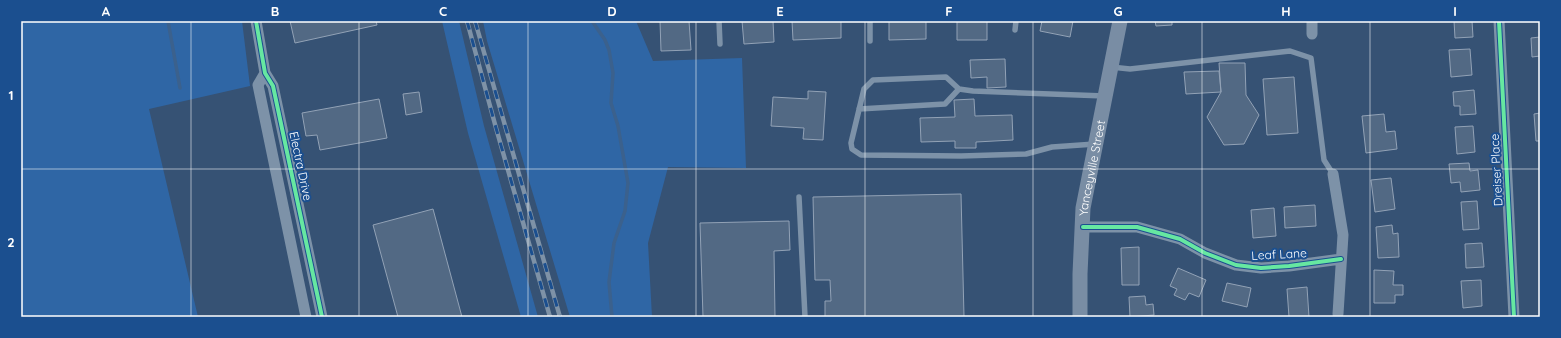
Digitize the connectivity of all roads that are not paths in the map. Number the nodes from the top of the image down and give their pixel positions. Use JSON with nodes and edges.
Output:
{"nodes":[{"id":1,"x":256,"y":21,"type":"edge"},
{"id":2,"x":719,"y":21,"type":"edge"},
{"id":3,"x":870,"y":21,"type":"edge"},
{"id":4,"x":1016,"y":21,"type":"edge"},
{"id":5,"x":1120,"y":21,"type":"edge"},
{"id":6,"x":1312,"y":21,"type":"edge"},
{"id":7,"x":1499,"y":21,"type":"edge"},
{"id":8,"x":1015,"y":30,"type":"dead end"},
{"id":9,"x":1312,"y":34,"type":"dead end"},
{"id":10,"x":870,"y":41,"type":"dead end"},
{"id":11,"x":720,"y":44,"type":"dead end"},
{"id":12,"x":1111,"y":66,"type":"junction"},
{"id":13,"x":265,"y":73,"type":"junction"},
{"id":14,"x":959,"y":89,"type":"junction"},
{"id":15,"x":1105,"y":96,"type":"junction"},
{"id":16,"x":859,"y":109,"type":"junction"},
{"id":17,"x":1096,"y":144,"type":"junction"},
{"id":18,"x":1333,"y":174,"type":"joint"},
{"id":19,"x":799,"y":197,"type":"dead end"},
{"id":20,"x":298,"y":200,"type":"junction"},
{"id":21,"x":283,"y":204,"type":"junction"},
{"id":22,"x":1083,"y":227,"type":"junction"},
{"id":23,"x":1341,"y":259,"type":"junction"},
{"id":24,"x":1338,"y":314,"type":"dead end"},
{"id":25,"x":306,"y":317,"type":"edge"},
{"id":26,"x":322,"y":317,"type":"edge"},
{"id":27,"x":805,"y":317,"type":"edge"},
{"id":28,"x":1080,"y":317,"type":"edge"},
{"id":29,"x":1514,"y":317,"type":"edge"}],
"edges":[{"from":1,"to":13,"type":"street","name":"Electra Drive"},
{"from":2,"to":11,"type":"lane"},
{"from":3,"to":10,"type":"lane"},
{"from":4,"to":8,"type":"lane"},
{"from":5,"to":12,"type":"main road","name":"Yanceyville Street"},
{"from":6,"to":9,"type":"street"},
{"from":7,"to":29,"type":"street","name":"Dreiser Place"},
{"from":12,"to":15,"type":"main road","name":"Yanceyville Street"},
{"from":12,"to":18,"type":"lane"},
{"from":13,"to":20,"type":"street","name":"Electra Drive"},
{"from":13,"to":21,"type":"street","name":"Electra Drive"},
{"from":14,"to":15,"type":"lane"},
{"from":14,"to":16,"type":"lane"},
{"from":14,"to":16,"type":"lane"},
{"from":15,"to":17,"type":"main road","name":"Yanceyville Street"},
{"from":16,"to":17,"type":"lane"},
{"from":17,"to":22,"type":"main road","name":"Yanceyville Street"},
{"from":18,"to":23,"type":"street"},
{"from":19,"to":27,"type":"lane"},
{"from":20,"to":21,"type":"lane"},
{"from":20,"to":26,"type":"street","name":"Electra Drive"},
{"from":21,"to":25,"type":"street","name":"Electra Drive"},
{"from":22,"to":23,"type":"street","name":"Leaf Lane"},
{"from":22,"to":28,"type":"main road","name":"Yanceyville Street"},
{"from":23,"to":24,"type":"street"}]}
